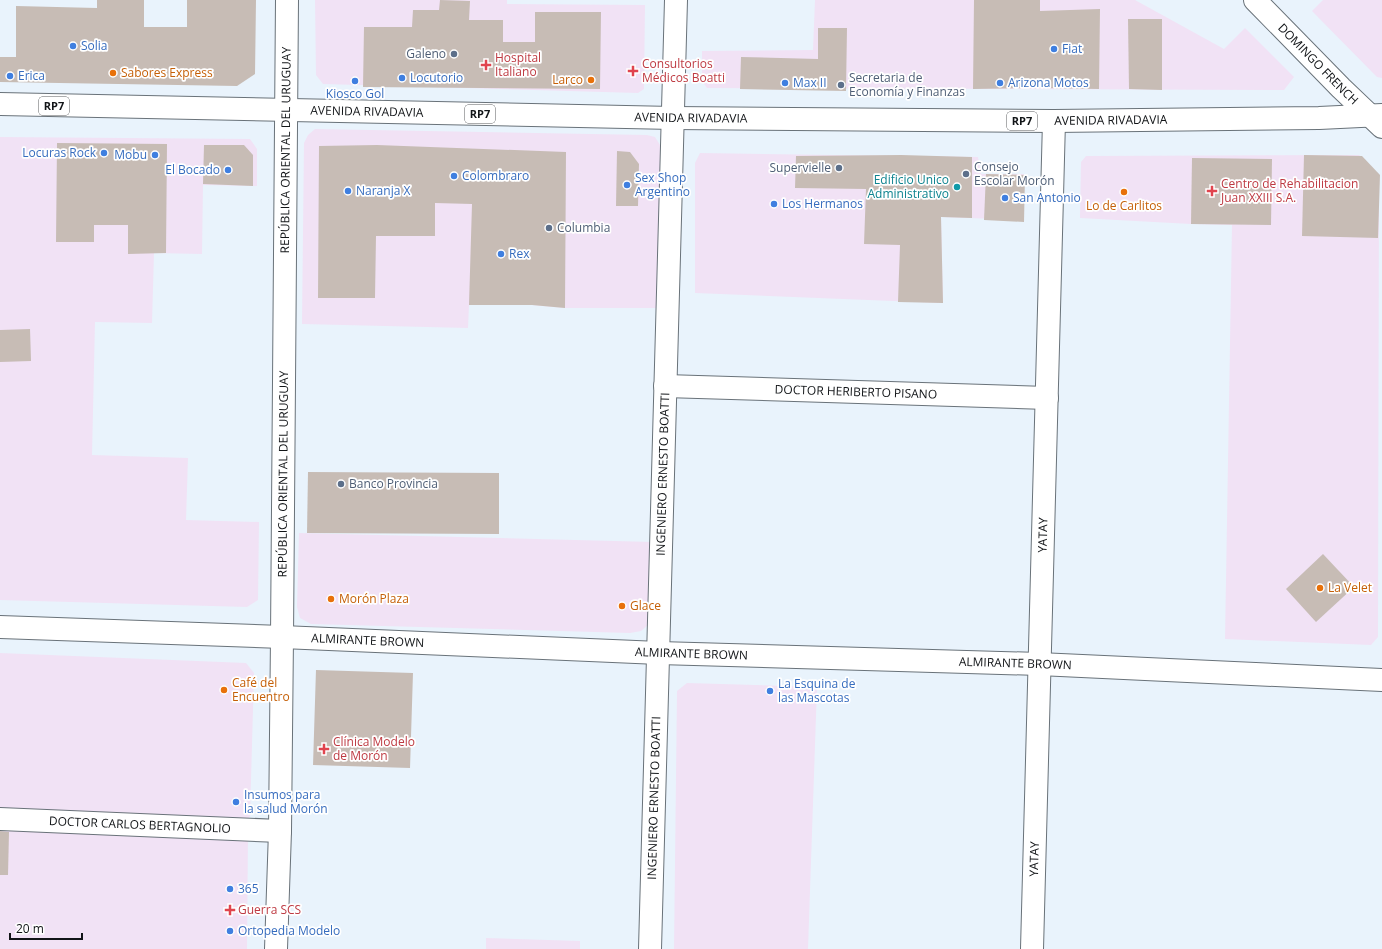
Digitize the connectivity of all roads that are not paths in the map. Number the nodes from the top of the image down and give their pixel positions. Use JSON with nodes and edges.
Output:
{"nodes":[{"id":1,"x":287,"y":0,"type":"edge"},
{"id":2,"x":676,"y":0,"type":"edge"},
{"id":3,"x":1255,"y":0,"type":"edge"},
{"id":4,"x":0,"y":104,"type":"edge"},
{"id":5,"x":287,"y":111,"type":"junction"},
{"id":6,"x":673,"y":118,"type":"junction"},
{"id":7,"x":1379,"y":120,"type":"edge"},
{"id":8,"x":1054,"y":121,"type":"junction"},
{"id":9,"x":1382,"y":136,"type":"edge"},
{"id":10,"x":665,"y":386,"type":"junction"},
{"id":11,"x":1047,"y":398,"type":"junction"},
{"id":12,"x":0,"y":627,"type":"edge"},
{"id":13,"x":282,"y":637,"type":"junction"},
{"id":14,"x":659,"y":654,"type":"junction"},
{"id":15,"x":1039,"y":664,"type":"junction"},
{"id":16,"x":1382,"y":680,"type":"edge"},
{"id":17,"x":0,"y":819,"type":"edge"},
{"id":18,"x":280,"y":831,"type":"junction"},
{"id":19,"x":276,"y":949,"type":"edge"},
{"id":20,"x":650,"y":949,"type":"edge"},
{"id":21,"x":1032,"y":949,"type":"edge"}],
"edges":[{"from":1,"to":5,"type":"street","name":"REPÚBLICA ORIENTAL DEL URUGUAY"},
{"from":2,"to":6,"type":"street","name":"INGENIERO ERNESTO BOATTI"},
{"from":3,"to":7,"type":"street","name":"DOMINGO FRENCH"},
{"from":4,"to":5,"type":"street","name":"AVENIDA RIVADAVIA","number":"RP7"},
{"from":5,"to":6,"type":"street","name":"AVENIDA RIVADAVIA","number":"RP7"},
{"from":5,"to":13,"type":"street","name":"REPÚBLICA ORIENTAL DEL URUGUAY"},
{"from":6,"to":8,"type":"street","name":"AVENIDA RIVADAVIA","number":"RP7"},
{"from":6,"to":10,"type":"street","name":"INGENIERO ERNESTO BOATTI"},
{"from":7,"to":8,"type":"street","name":"AVENIDA RIVADAVIA","number":"RP7"},
{"from":7,"to":9,"type":"street","name":"DOMINGO FRENCH"},
{"from":8,"to":11,"type":"street","name":"YATAY"},
{"from":10,"to":11,"type":"street","name":"DOCTOR HERIBERTO PISANO"},
{"from":10,"to":14,"type":"street","name":"INGENIERO ERNESTO BOATTI"},
{"from":11,"to":15,"type":"street","name":"YATAY"},
{"from":12,"to":13,"type":"street","name":"ALMIRANTE BROWN"},
{"from":13,"to":14,"type":"street","name":"ALMIRANTE BROWN"},
{"from":13,"to":18,"type":"street","name":"REPÚBLICA ORIENTAL DEL URUGUAY"},
{"from":14,"to":15,"type":"street","name":"ALMIRANTE BROWN"},
{"from":14,"to":20,"type":"street","name":"INGENIERO ERNESTO BOATTI"},
{"from":15,"to":16,"type":"street","name":"ALMIRANTE BROWN"},
{"from":15,"to":21,"type":"street","name":"YATAY"},
{"from":17,"to":18,"type":"street","name":"DOCTOR CARLOS BERTAGNOLIO"},
{"from":18,"to":19,"type":"street","name":"REPÚBLICA ORIENTAL DEL URUGUAY"}]}
